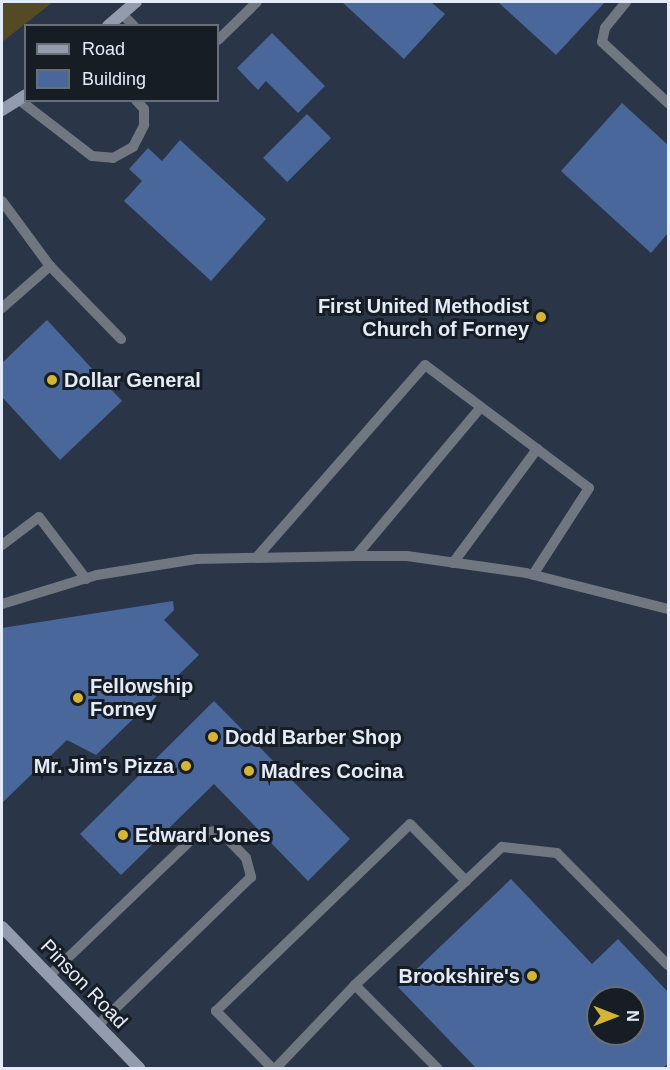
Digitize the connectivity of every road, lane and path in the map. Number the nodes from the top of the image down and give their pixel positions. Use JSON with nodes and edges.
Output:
{"nodes":[{"id":1,"x":136,"y":2,"type":"edge"},
{"id":2,"x":257,"y":2,"type":"edge"},
{"id":3,"x":626,"y":2,"type":"edge"},
{"id":4,"x":122,"y":14,"type":"junction"},
{"id":5,"x":110,"y":24,"type":"edge"},
{"id":6,"x":132,"y":24,"type":"edge"},
{"id":7,"x":219,"y":39,"type":"edge"},
{"id":8,"x":22,"y":97,"type":"edge"},
{"id":9,"x":28,"y":102,"type":"edge"},
{"id":10,"x":138,"y":102,"type":"edge"},
{"id":11,"x":669,"y":103,"type":"edge"},
{"id":12,"x":2,"y":110,"type":"edge"},
{"id":13,"x":2,"y":201,"type":"edge"},
{"id":14,"x":50,"y":266,"type":"junction"},
{"id":15,"x":2,"y":309,"type":"edge"},
{"id":16,"x":121,"y":339,"type":"dead end"},
{"id":17,"x":481,"y":407,"type":"junction"},
{"id":18,"x":537,"y":449,"type":"junction"},
{"id":19,"x":2,"y":545,"type":"edge"},
{"id":20,"x":356,"y":556,"type":"junction"},
{"id":21,"x":257,"y":557,"type":"junction"},
{"id":22,"x":453,"y":563,"type":"junction"},
{"id":23,"x":533,"y":575,"type":"junction"},
{"id":24,"x":86,"y":579,"type":"junction"},
{"id":25,"x":2,"y":604,"type":"edge"},
{"id":26,"x":669,"y":609,"type":"edge"},
{"id":27,"x":466,"y":881,"type":"junction"},
{"id":28,"x":2,"y":927,"type":"edge"},
{"id":29,"x":669,"y":965,"type":"edge"},
{"id":30,"x":49,"y":976,"type":"junction"},
{"id":31,"x":356,"y":985,"type":"junction"},
{"id":32,"x":97,"y":1026,"type":"junction"},
{"id":33,"x":139,"y":1068,"type":"edge"},
{"id":34,"x":274,"y":1068,"type":"edge"},
{"id":35,"x":437,"y":1068,"type":"edge"}],
"edges":[{"from":1,"to":4,"type":"main road"},
{"from":2,"to":7,"type":"lane"},
{"from":3,"to":11,"type":"lane"},
{"from":4,"to":5,"type":"main road"},
{"from":4,"to":6,"type":"lane"},
{"from":8,"to":12,"type":"main road"},
{"from":9,"to":10,"type":"lane"},
{"from":13,"to":14,"type":"lane"},
{"from":14,"to":15,"type":"lane"},
{"from":14,"to":16,"type":"lane"},
{"from":17,"to":18,"type":"lane"},
{"from":17,"to":20,"type":"lane"},
{"from":17,"to":21,"type":"lane"},
{"from":18,"to":22,"type":"lane"},
{"from":18,"to":23,"type":"lane"},
{"from":19,"to":24,"type":"lane"},
{"from":20,"to":21,"type":"lane"},
{"from":20,"to":22,"type":"lane"},
{"from":21,"to":24,"type":"lane"},
{"from":22,"to":23,"type":"lane"},
{"from":23,"to":26,"type":"lane"},
{"from":24,"to":25,"type":"lane"},
{"from":27,"to":29,"type":"lane"},
{"from":27,"to":31,"type":"lane"},
{"from":27,"to":34,"type":"lane"},
{"from":28,"to":30,"type":"main road","name":"Pinson Road"},
{"from":30,"to":32,"type":"main road","name":"Pinson Road"},
{"from":30,"to":32,"type":"lane"},
{"from":31,"to":34,"type":"lane"},
{"from":31,"to":35,"type":"lane"},
{"from":32,"to":33,"type":"main road","name":"Pinson Road"}]}
